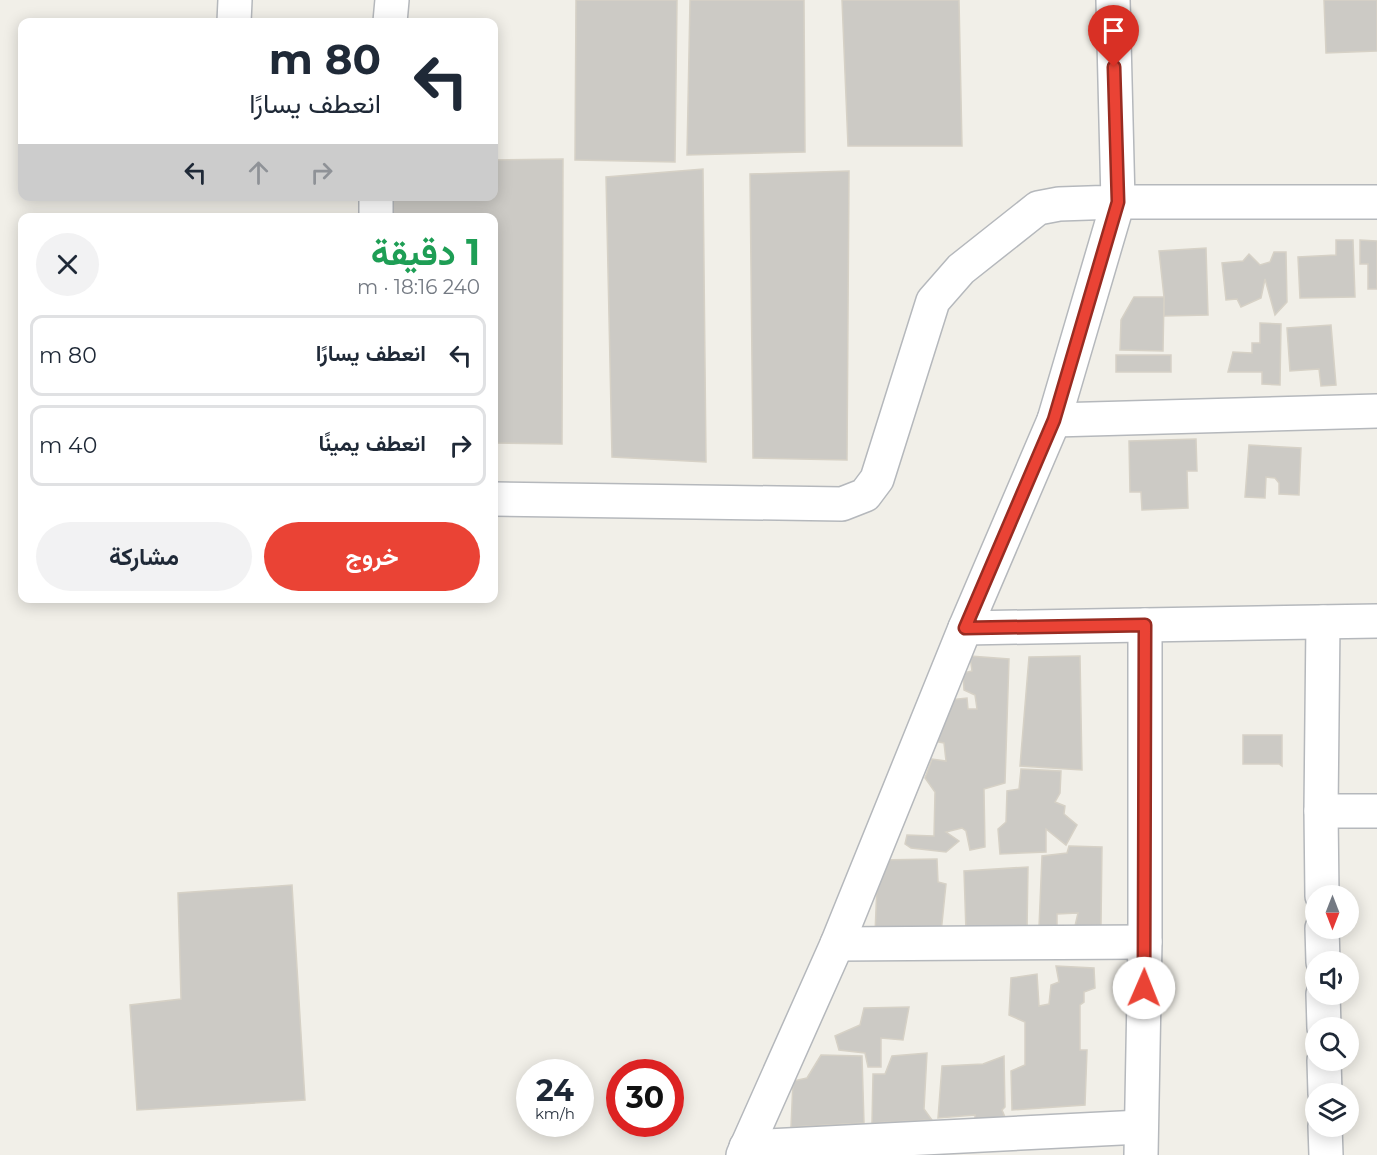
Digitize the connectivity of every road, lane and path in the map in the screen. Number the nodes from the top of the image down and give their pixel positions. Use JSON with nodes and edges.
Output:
{"nodes":[{"id":1,"x":234,"y":0,"type":"edge"},
{"id":2,"x":392,"y":0,"type":"edge"},
{"id":3,"x":1113,"y":0,"type":"edge"},
{"id":4,"x":234,"y":18,"type":"edge"},
{"id":5,"x":390,"y":18,"type":"edge"},
{"id":6,"x":1118,"y":202,"type":"junction"},
{"id":7,"x":1377,"y":202,"type":"edge"},
{"id":8,"x":1377,"y":411,"type":"edge"},
{"id":9,"x":1054,"y":420,"type":"junction"},
{"id":10,"x":498,"y":499,"type":"edge"},
{"id":11,"x":1377,"y":621,"type":"edge"},
{"id":12,"x":1323,"y":622,"type":"junction"},
{"id":13,"x":1145,"y":625,"type":"junction"},
{"id":14,"x":965,"y":628,"type":"junction"},
{"id":15,"x":1377,"y":811,"type":"edge"},
{"id":16,"x":1321,"y":812,"type":"junction"},
{"id":17,"x":1322,"y":885,"type":"edge"},
{"id":18,"x":1145,"y":942,"type":"junction"},
{"id":19,"x":837,"y":944,"type":"junction"},
{"id":20,"x":1325,"y":1137,"type":"edge"},
{"id":21,"x":1141,"y":1141,"type":"edge"},
{"id":22,"x":745,"y":1151,"type":"edge"},
{"id":23,"x":1326,"y":1155,"type":"edge"}],
"edges":[{"from":1,"to":4,"type":"street"},
{"from":2,"to":5,"type":"street"},
{"from":3,"to":6,"type":"street"},
{"from":6,"to":7,"type":"street"},
{"from":6,"to":9,"type":"street"},
{"from":6,"to":10,"type":"street"},
{"from":8,"to":9,"type":"street"},
{"from":9,"to":14,"type":"street"},
{"from":11,"to":12,"type":"street"},
{"from":12,"to":13,"type":"street"},
{"from":12,"to":16,"type":"street"},
{"from":13,"to":14,"type":"street"},
{"from":13,"to":18,"type":"street"},
{"from":14,"to":19,"type":"street"},
{"from":15,"to":16,"type":"street"},
{"from":16,"to":17,"type":"street"},
{"from":18,"to":19,"type":"street"},
{"from":18,"to":21,"type":"street"},
{"from":19,"to":22,"type":"street"},
{"from":20,"to":23,"type":"street"},
{"from":21,"to":22,"type":"street"}]}
